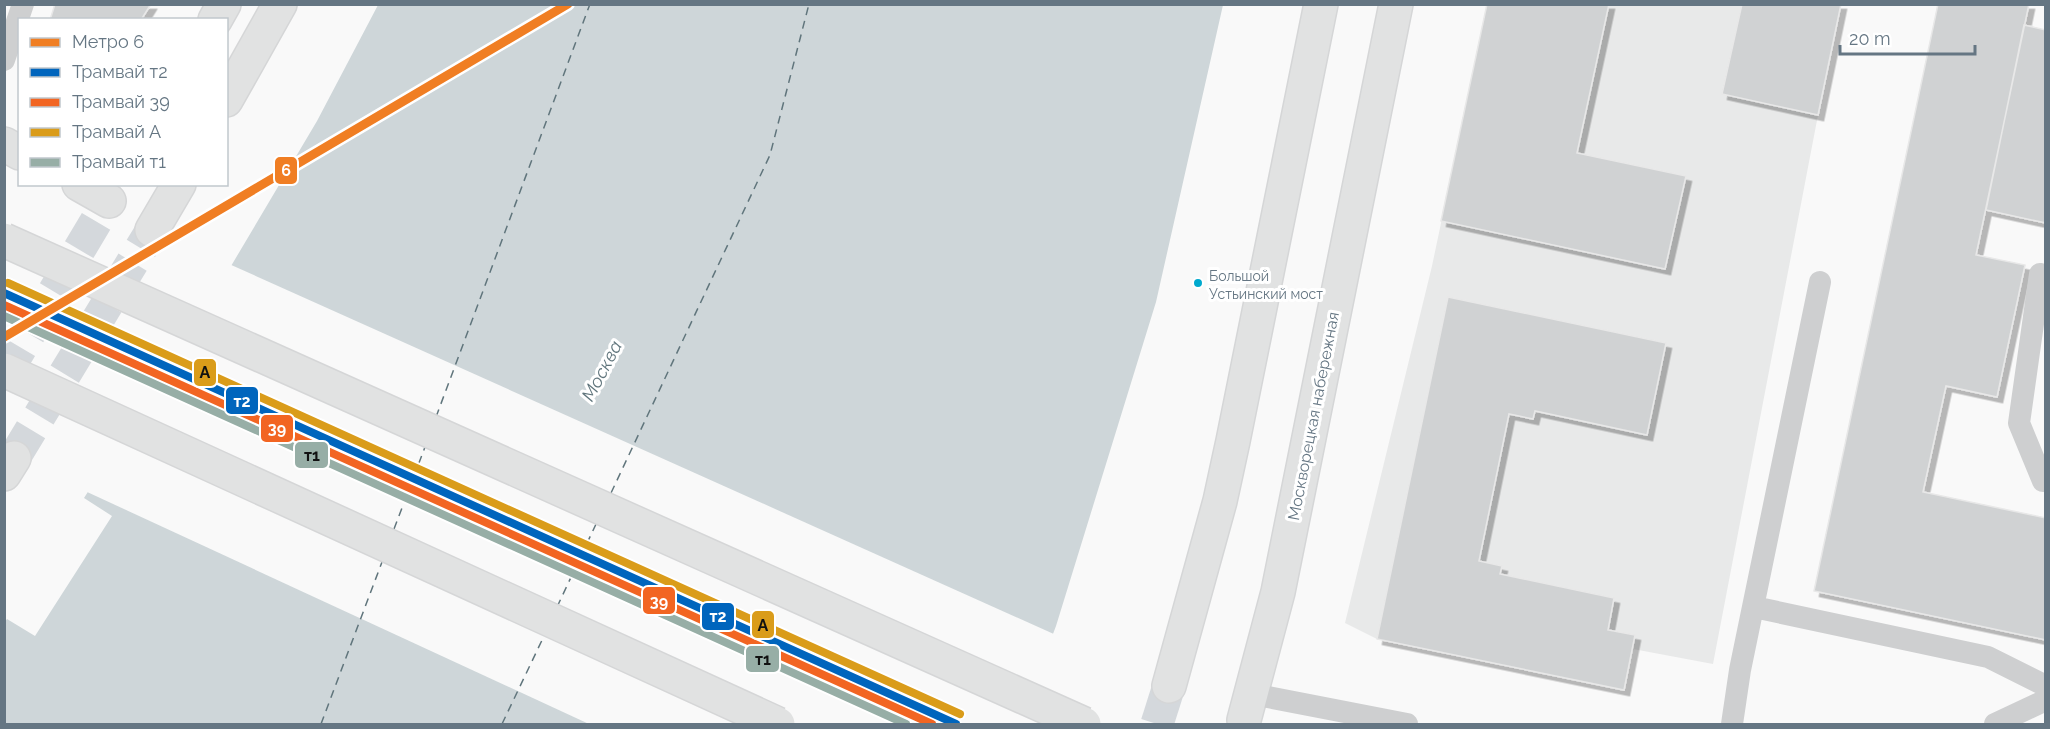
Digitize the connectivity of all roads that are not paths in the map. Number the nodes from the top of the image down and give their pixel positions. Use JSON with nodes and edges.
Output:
{"nodes":[{"id":1,"x":224,"y":4,"type":"edge"},
{"id":2,"x":280,"y":4,"type":"edge"},
{"id":3,"x":1321,"y":4,"type":"edge"},
{"id":4,"x":1396,"y":4,"type":"edge"},
{"id":5,"x":216,"y":18,"type":"edge"},
{"id":6,"x":18,"y":19,"type":"edge"},
{"id":7,"x":4,"y":60,"type":"edge"},
{"id":8,"x":228,"y":96,"type":"edge"},
{"id":9,"x":4,"y":144,"type":"edge"},
{"id":10,"x":18,"y":152,"type":"edge"},
{"id":11,"x":84,"y":186,"type":"edge"},
{"id":12,"x":178,"y":186,"type":"edge"},
{"id":13,"x":111,"y":198,"type":"edge"},
{"id":14,"x":152,"y":230,"type":"tunnel mouth"},
{"id":15,"x":4,"y":240,"type":"edge"},
{"id":16,"x":2040,"y":274,"type":"dead end"},
{"id":17,"x":1820,"y":282,"type":"dead end"},
{"id":18,"x":4,"y":370,"type":"edge"},
{"id":19,"x":2046,"y":481,"type":"edge"},
{"id":20,"x":1754,"y":607,"type":"junction"},
{"id":21,"x":1169,"y":686,"type":"tunnel mouth"},
{"id":22,"x":2046,"y":686,"type":"edge"},
{"id":23,"x":2046,"y":700,"type":"edge"},
{"id":24,"x":1248,"y":707,"type":"joint"},
{"id":25,"x":778,"y":724,"type":"edge"},
{"id":26,"x":1084,"y":724,"type":"edge"},
{"id":27,"x":1407,"y":724,"type":"edge"},
{"id":28,"x":1732,"y":724,"type":"edge"},
{"id":29,"x":1995,"y":724,"type":"edge"}],
"edges":[{"from":1,"to":5,"type":"main road"},
{"from":2,"to":8,"type":"main road"},
{"from":3,"to":21,"type":"main road"},
{"from":4,"to":24,"type":"main road","name":"Москворецкая набережная"},
{"from":6,"to":7,"type":"lane"},
{"from":9,"to":10,"type":"main road"},
{"from":11,"to":13,"type":"main road"},
{"from":12,"to":14,"type":"main road"},
{"from":15,"to":26,"type":"main road","bridge":true},
{"from":16,"to":19,"type":"lane"},
{"from":17,"to":20,"type":"lane"},
{"from":18,"to":25,"type":"main road","bridge":true},
{"from":20,"to":22,"type":"lane"},
{"from":20,"to":28,"type":"lane"},
{"from":23,"to":29,"type":"lane"},
{"from":24,"to":27,"type":"lane"}]}
